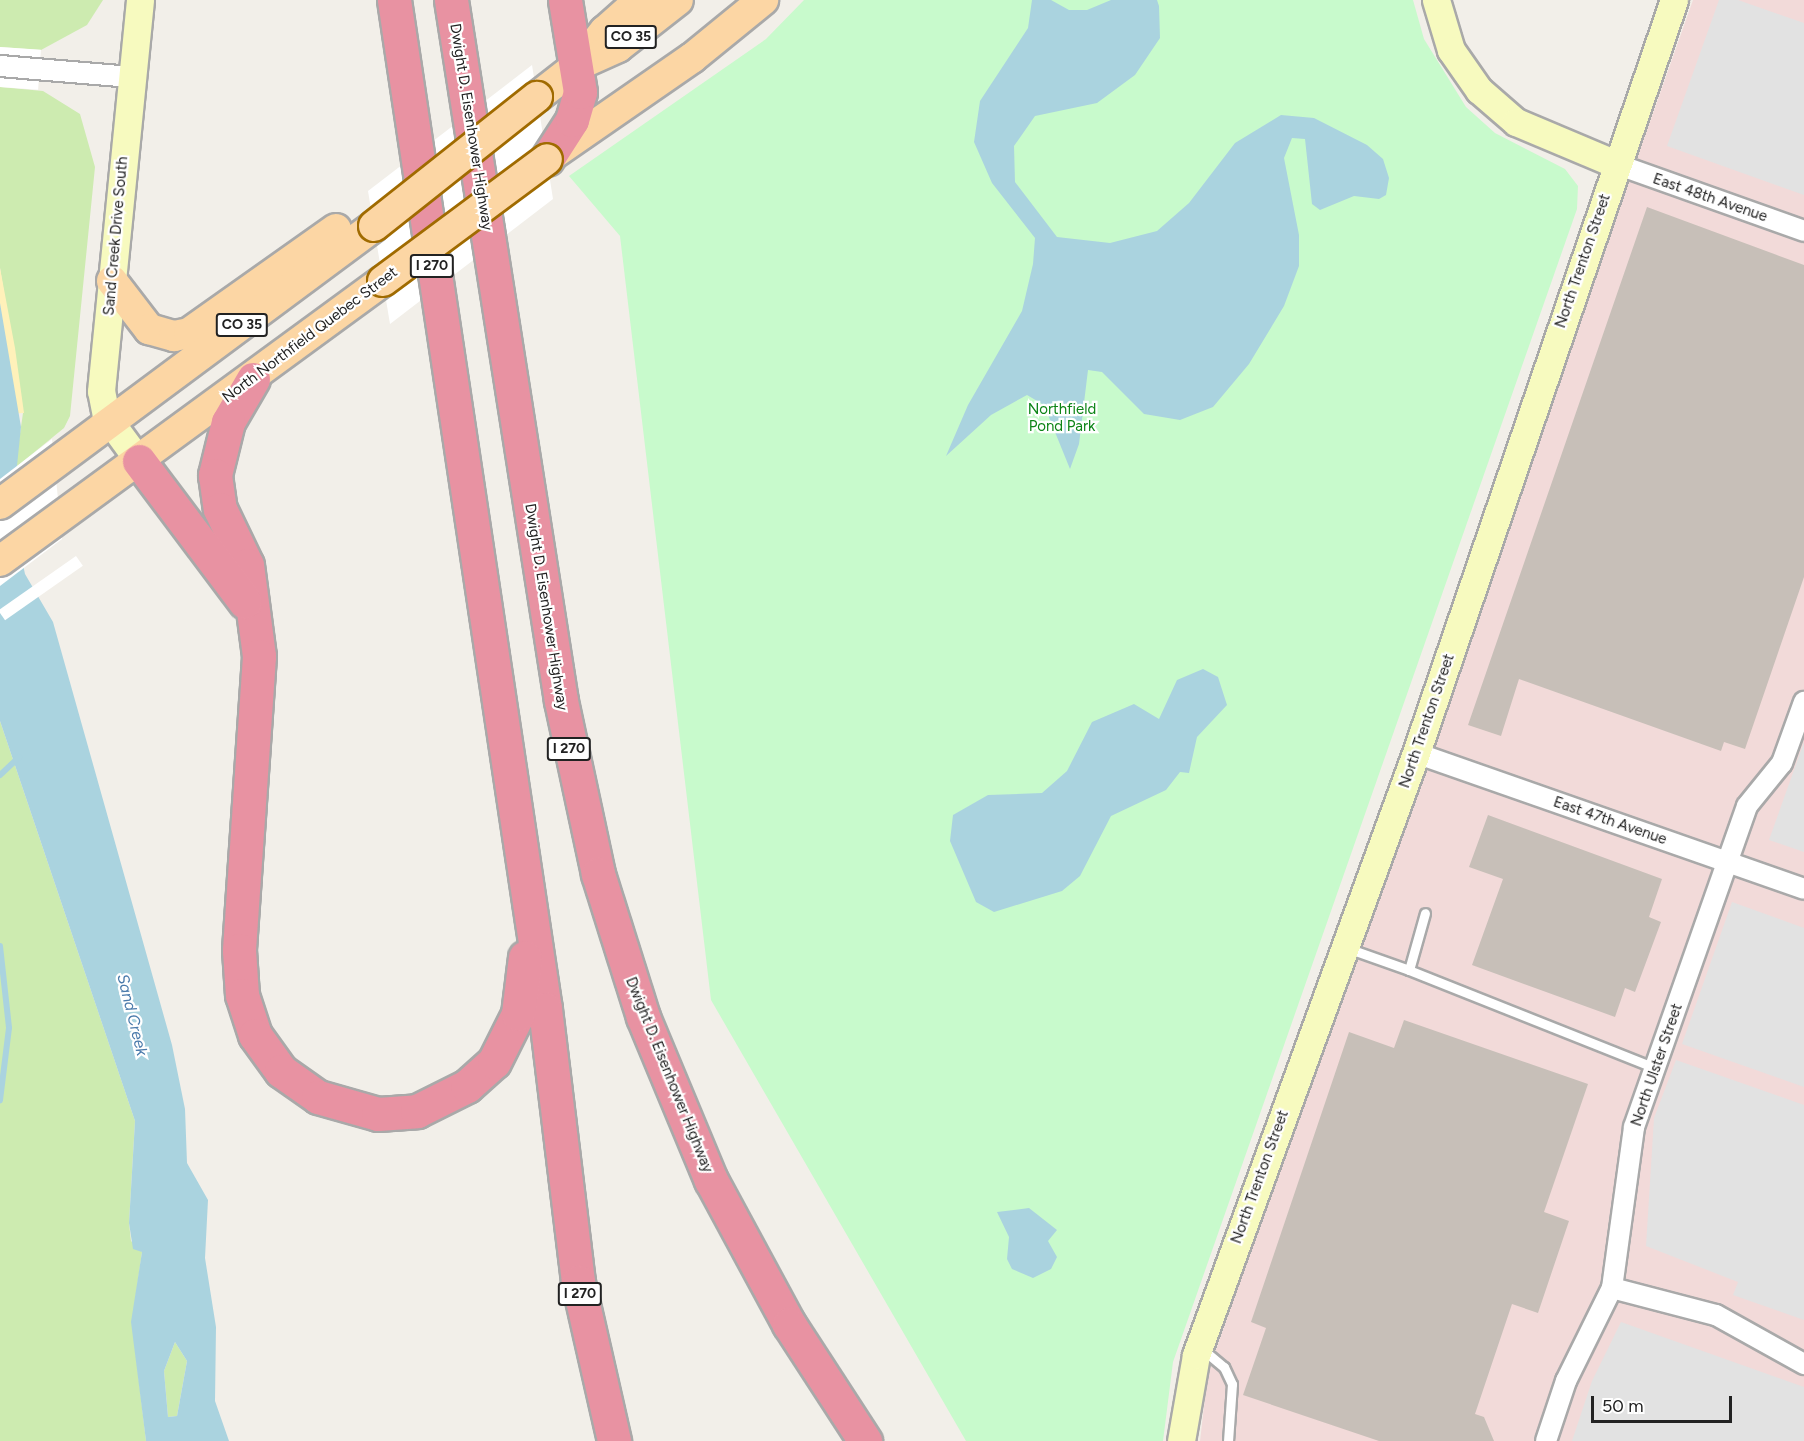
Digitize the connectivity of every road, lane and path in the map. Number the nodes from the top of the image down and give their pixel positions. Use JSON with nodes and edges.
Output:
{"nodes":[{"id":1,"x":140,"y":0,"type":"edge"},
{"id":2,"x":394,"y":0,"type":"edge"},
{"id":3,"x":451,"y":0,"type":"edge"},
{"id":4,"x":565,"y":0,"type":"edge"},
{"id":5,"x":640,"y":0,"type":"edge"},
{"id":6,"x":678,"y":0,"type":"edge"},
{"id":7,"x":763,"y":0,"type":"edge"},
{"id":8,"x":1436,"y":0,"type":"edge"},
{"id":9,"x":1674,"y":0,"type":"edge"},
{"id":10,"x":578,"y":65,"type":"junction"},
{"id":11,"x":0,"y":66,"type":"edge"},
{"id":12,"x":131,"y":77,"type":"junction"},
{"id":13,"x":547,"y":159,"type":"junction"},
{"id":14,"x":1616,"y":164,"type":"junction"},
{"id":15,"x":372,"y":217,"type":"junction"},
{"id":16,"x":1804,"y":231,"type":"edge"},
{"id":17,"x":112,"y":281,"type":"junction"},
{"id":18,"x":253,"y":379,"type":"junction"},
{"id":19,"x":110,"y":422,"type":"junction"},
{"id":20,"x":139,"y":461,"type":"junction"},
{"id":21,"x":0,"y":504,"type":"edge"},
{"id":22,"x":0,"y":561,"type":"edge"},
{"id":23,"x":255,"y":619,"type":"junction"},
{"id":24,"x":1804,"y":702,"type":"edge"},
{"id":25,"x":1416,"y":753,"type":"junction"},
{"id":26,"x":1727,"y":862,"type":"junction"},
{"id":27,"x":1804,"y":889,"type":"edge"},
{"id":28,"x":1425,"y":913,"type":"dead end"},
{"id":29,"x":531,"y":916,"type":"junction"},
{"id":30,"x":1345,"y":947,"type":"junction"},
{"id":31,"x":1409,"y":970,"type":"junction"},
{"id":32,"x":1655,"y":1068,"type":"junction"},
{"id":33,"x":1612,"y":1288,"type":"junction"},
{"id":34,"x":1199,"y":1347,"type":"junction"},
{"id":35,"x":1804,"y":1364,"type":"edge"},
{"id":36,"x":614,"y":1441,"type":"edge"},
{"id":37,"x":865,"y":1441,"type":"edge"},
{"id":38,"x":1181,"y":1441,"type":"edge"},
{"id":39,"x":1228,"y":1441,"type":"edge"},
{"id":40,"x":1546,"y":1441,"type":"edge"}],
"edges":[{"from":1,"to":12,"type":"street","name":"Sand Creek Drive South"},
{"from":2,"to":29,"type":"highway","number":"I 270"},
{"from":3,"to":37,"type":"highway","name":"Dwight D. Eisenhower Highway","number":"I 270"},
{"from":4,"to":10,"type":"highway"},
{"from":5,"to":10,"type":"main road"},
{"from":6,"to":10,"type":"main road","number":"CO 35"},
{"from":7,"to":13,"type":"main road","name":"North Northfield Quebec Street"},
{"from":8,"to":14,"type":"street"},
{"from":9,"to":14,"type":"street","name":"North Trenton Street"},
{"from":10,"to":13,"type":"highway"},
{"from":10,"to":15,"type":"main road","number":"CO 35","bridge":true},
{"from":11,"to":12,"type":"street"},
{"from":12,"to":17,"type":"street","name":"Sand Creek Drive South"},
{"from":13,"to":18,"type":"main road","name":"North Northfield Quebec Street","bridge":true},
{"from":14,"to":16,"type":"street","name":"East 48th Avenue"},
{"from":14,"to":25,"type":"street","name":"North Trenton Street"},
{"from":15,"to":17,"type":"main road"},
{"from":15,"to":19,"type":"main road","number":"CO 35"},
{"from":17,"to":19,"type":"street","name":"Sand Creek Drive South"},
{"from":18,"to":20,"type":"main road","name":"North Northfield Quebec Street"},
{"from":18,"to":23,"type":"highway"},
{"from":19,"to":20,"type":"street","name":"Sand Creek Drive South"},
{"from":19,"to":21,"type":"main road","number":"CO 35"},
{"from":20,"to":22,"type":"main road","name":"North Northfield Quebec Street"},
{"from":20,"to":23,"type":"highway"},
{"from":23,"to":29,"type":"highway"},
{"from":24,"to":26,"type":"street","name":"North Ulster Street"},
{"from":25,"to":26,"type":"street","name":"East 47th Avenue"},
{"from":25,"to":30,"type":"street","name":"North Trenton Street"},
{"from":26,"to":27,"type":"street","name":"East 47th Avenue"},
{"from":26,"to":32,"type":"street","name":"North Ulster Street"},
{"from":28,"to":31,"type":"lane"},
{"from":29,"to":36,"type":"highway","number":"I 270"},
{"from":30,"to":31,"type":"lane"},
{"from":30,"to":34,"type":"street","name":"North Trenton Street"},
{"from":31,"to":32,"type":"lane"},
{"from":32,"to":33,"type":"street","name":"North Ulster Street"},
{"from":33,"to":35,"type":"street"},
{"from":33,"to":40,"type":"street","name":"North Ulster Street"},
{"from":34,"to":38,"type":"street","name":"North Trenton Street"},
{"from":34,"to":39,"type":"lane"}]}
